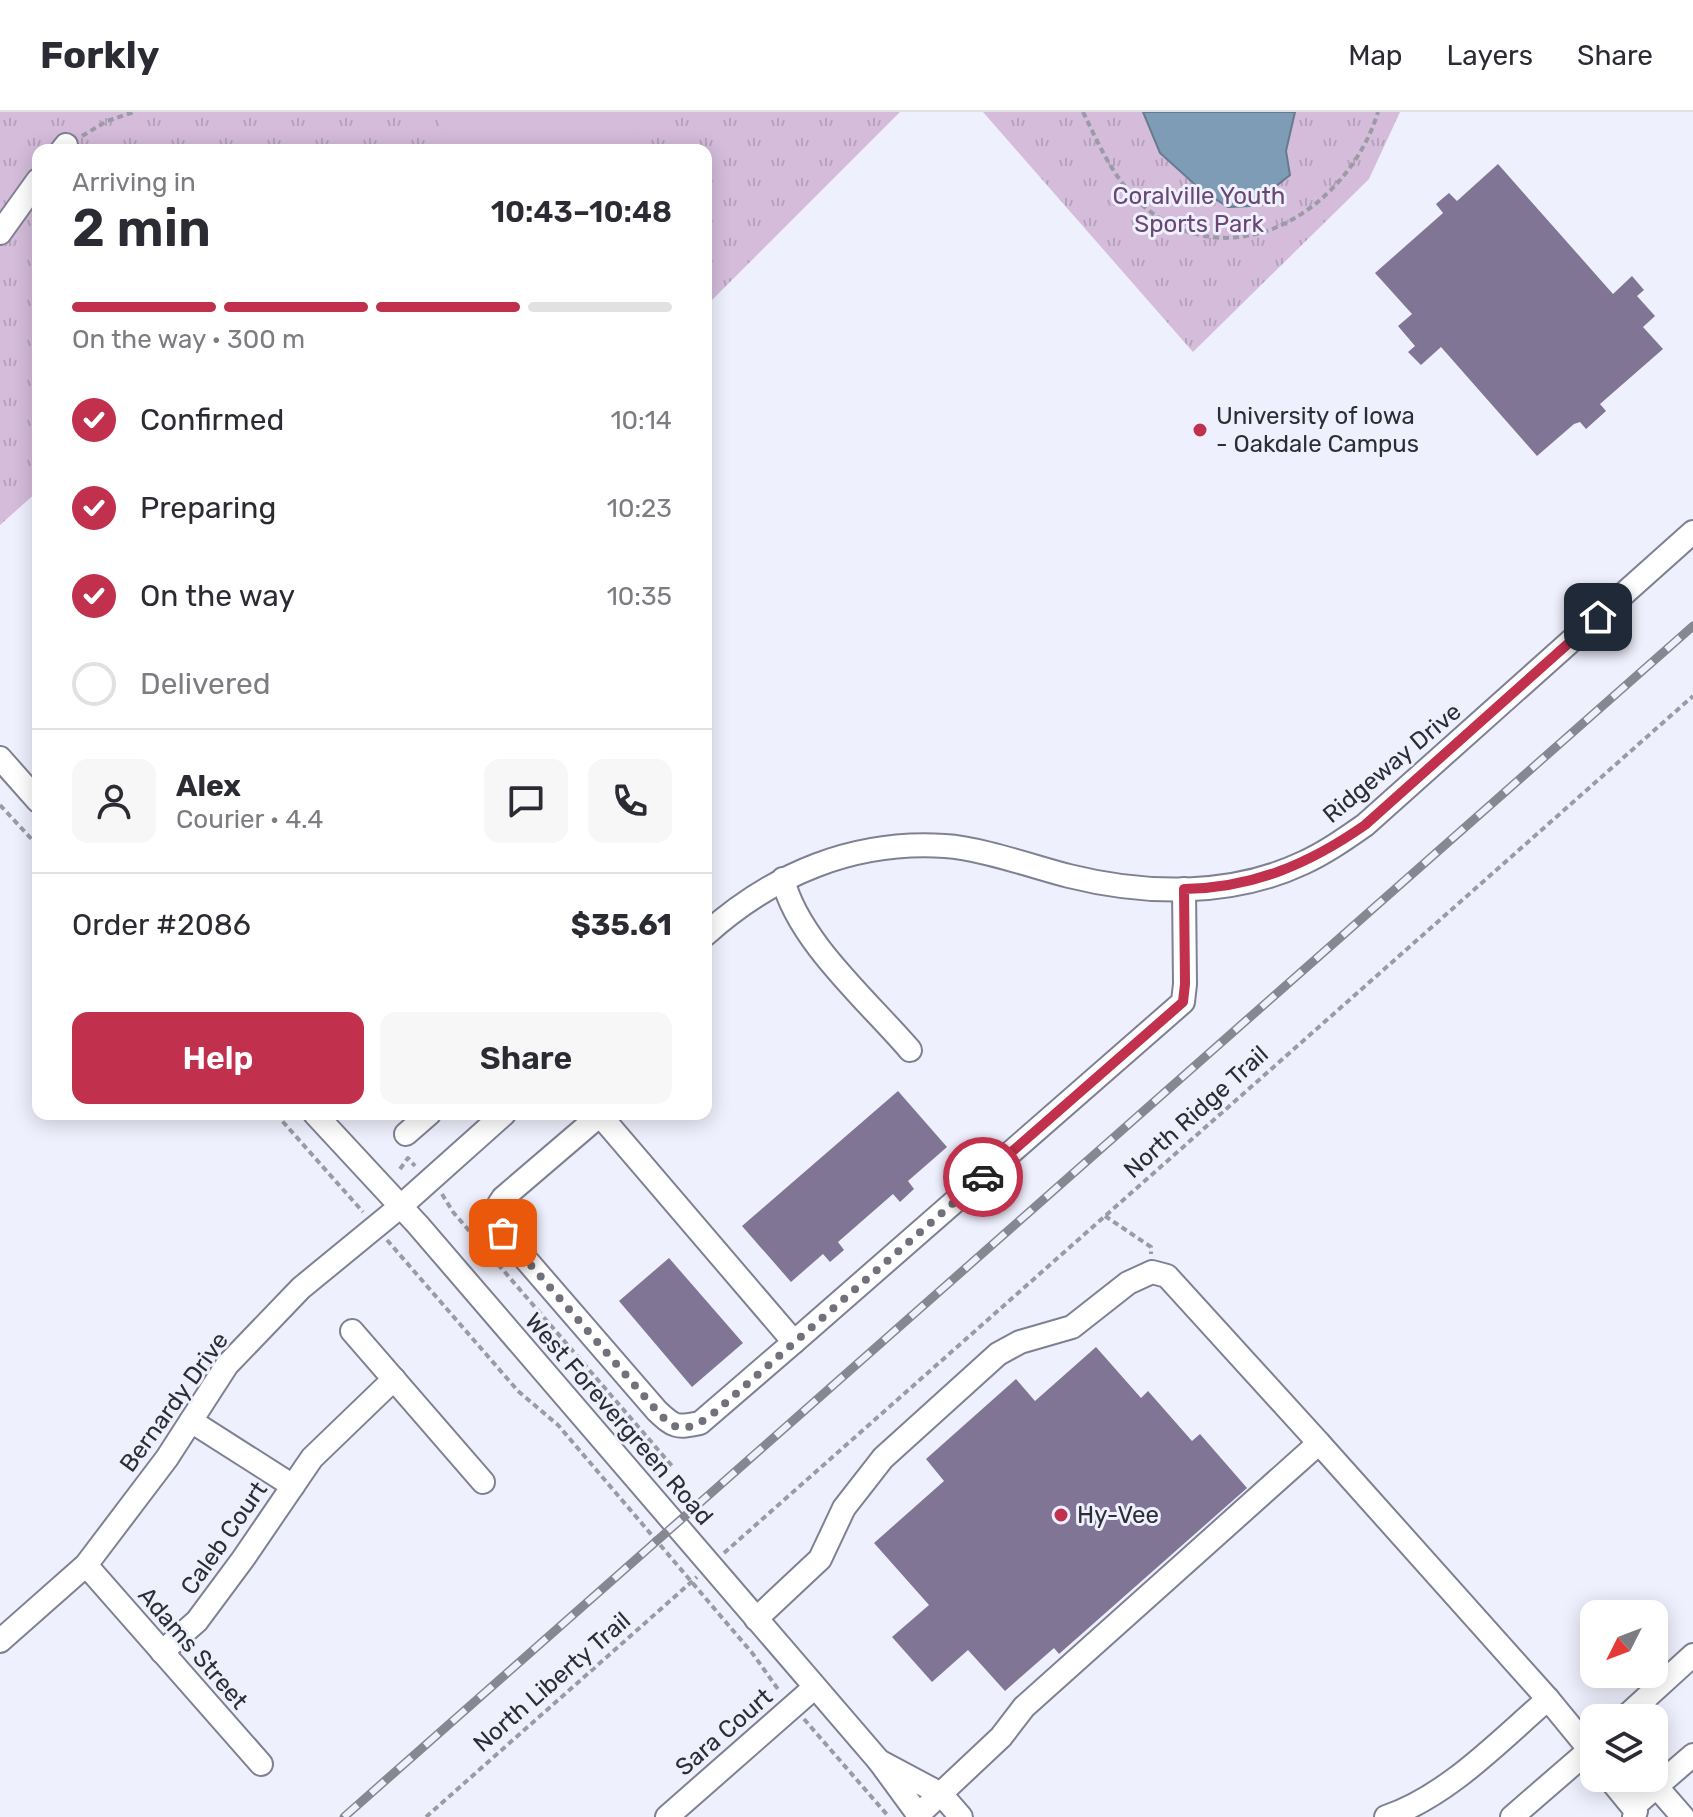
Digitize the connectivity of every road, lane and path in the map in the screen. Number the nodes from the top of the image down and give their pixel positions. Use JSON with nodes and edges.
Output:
{"nodes":[{"id":1,"x":134,"y":112,"type":"edge"},
{"id":2,"x":1083,"y":112,"type":"edge"},
{"id":3,"x":1378,"y":112,"type":"edge"},
{"id":4,"x":69,"y":144,"type":"edge"},
{"id":5,"x":32,"y":188,"type":"edge"},
{"id":6,"x":0,"y":233,"type":"edge"},
{"id":7,"x":1693,"y":532,"type":"edge"},
{"id":8,"x":1693,"y":696,"type":"edge"},
{"id":9,"x":0,"y":758,"type":"edge"},
{"id":10,"x":32,"y":794,"type":"edge"},
{"id":11,"x":0,"y":805,"type":"edge"},
{"id":12,"x":32,"y":840,"type":"edge"},
{"id":13,"x":783,"y":879,"type":"junction"},
{"id":14,"x":1184,"y":889,"type":"junction"},
{"id":15,"x":712,"y":929,"type":"edge"},
{"id":16,"x":910,"y":1050,"type":"dead end"},
{"id":17,"x":281,"y":1120,"type":"edge"},
{"id":18,"x":321,"y":1120,"type":"edge"},
{"id":19,"x":422,"y":1120,"type":"edge"},
{"id":20,"x":497,"y":1120,"type":"edge"},
{"id":21,"x":594,"y":1120,"type":"edge"},
{"id":22,"x":604,"y":1120,"type":"edge"},
{"id":23,"x":406,"y":1134,"type":"dead end"},
{"id":24,"x":415,"y":1166,"type":"dead end"},
{"id":25,"x":400,"y":1169,"type":"dead end"},
{"id":26,"x":442,"y":1194,"type":"dead end"},
{"id":27,"x":364,"y":1200,"type":"dead end"},
{"id":28,"x":357,"y":1206,"type":"junction"},
{"id":29,"x":401,"y":1206,"type":"junction"},
{"id":30,"x":364,"y":1213,"type":"dead end"},
{"id":31,"x":1105,"y":1216,"type":"junction"},
{"id":32,"x":388,"y":1241,"type":"dead end"},
{"id":33,"x":1152,"y":1272,"type":"junction"},
{"id":34,"x":352,"y":1331,"type":"dead end"},
{"id":35,"x":794,"y":1342,"type":"junction"},
{"id":36,"x":394,"y":1379,"type":"junction"},
{"id":37,"x":191,"y":1421,"type":"junction"},
{"id":38,"x":1319,"y":1443,"type":"junction"},
{"id":39,"x":672,"y":1466,"type":"dead end"},
{"id":40,"x":483,"y":1482,"type":"dead end"},
{"id":41,"x":293,"y":1486,"type":"junction"},
{"id":42,"x":723,"y":1554,"type":"dead end"},
{"id":43,"x":86,"y":1565,"type":"junction"},
{"id":44,"x":702,"y":1573,"type":"dead end"},
{"id":45,"x":691,"y":1583,"type":"junction"},
{"id":46,"x":756,"y":1619,"type":"junction"},
{"id":47,"x":0,"y":1641,"type":"edge"},
{"id":48,"x":162,"y":1652,"type":"junction"},
{"id":49,"x":1693,"y":1655,"type":"edge"},
{"id":50,"x":815,"y":1687,"type":"junction"},
{"id":51,"x":777,"y":1688,"type":"dead end"},
{"id":52,"x":1548,"y":1699,"type":"junction"},
{"id":53,"x":1639,"y":1704,"type":"edge"},
{"id":54,"x":809,"y":1724,"type":"dead end"},
{"id":55,"x":1580,"y":1735,"type":"edge"},
{"id":56,"x":1693,"y":1755,"type":"edge"},
{"id":57,"x":879,"y":1761,"type":"junction"},
{"id":58,"x":1580,"y":1761,"type":"edge"},
{"id":59,"x":261,"y":1764,"type":"dead end"},
{"id":60,"x":1668,"y":1776,"type":"edge"},
{"id":61,"x":1619,"y":1792,"type":"edge"},
{"id":62,"x":1651,"y":1792,"type":"edge"},
{"id":63,"x":1661,"y":1792,"type":"edge"},
{"id":64,"x":941,"y":1794,"type":"junction"},
{"id":65,"x":1634,"y":1812,"type":"edge"},
{"id":66,"x":1397,"y":1815,"type":"edge"},
{"id":67,"x":919,"y":1816,"type":"edge"},
{"id":68,"x":426,"y":1817,"type":"edge"},
{"id":69,"x":667,"y":1817,"type":"edge"},
{"id":70,"x":889,"y":1817,"type":"edge"},
{"id":71,"x":961,"y":1817,"type":"edge"},
{"id":72,"x":1512,"y":1817,"type":"edge"},
{"id":73,"x":1683,"y":1817,"type":"edge"}],
"edges":[{"from":1,"to":4,"type":"path"},
{"from":2,"to":3,"type":"path"},
{"from":5,"to":6,"type":"street"},
{"from":7,"to":14,"type":"street","name":"Ridgeway Drive"},
{"from":8,"to":31,"type":"path","name":"North Ridge Trail"},
{"from":9,"to":10,"type":"street"},
{"from":11,"to":12,"type":"path"},
{"from":13,"to":14,"type":"street","name":"Ridgeway Drive"},
{"from":13,"to":15,"type":"street","name":"Ridgeway Drive"},
{"from":13,"to":16,"type":"street"},
{"from":14,"to":35,"type":"street"},
{"from":17,"to":28,"type":"path"},
{"from":18,"to":29,"type":"street","name":"West Forevergreen Road"},
{"from":19,"to":23,"type":"street"},
{"from":20,"to":29,"type":"street"},
{"from":21,"to":35,"type":"street"},
{"from":22,"to":35,"type":"street"},
{"from":24,"to":25,"type":"path"},
{"from":26,"to":39,"type":"path"},
{"from":27,"to":28,"type":"path"},
{"from":28,"to":30,"type":"path"},
{"from":29,"to":37,"type":"street","name":"Bernardy Drive"},
{"from":29,"to":46,"type":"street","name":"West Forevergreen Road"},
{"from":31,"to":33,"type":"path"},
{"from":31,"to":42,"type":"path","name":"North Ridge Trail"},
{"from":32,"to":45,"type":"path"},
{"from":33,"to":38,"type":"street"},
{"from":33,"to":46,"type":"street"},
{"from":34,"to":36,"type":"street"},
{"from":36,"to":40,"type":"street"},
{"from":36,"to":41,"type":"street","name":"Caleb Court"},
{"from":37,"to":41,"type":"street","name":"Caleb Court"},
{"from":37,"to":43,"type":"street","name":"Bernardy Drive"},
{"from":38,"to":52,"type":"street"},
{"from":38,"to":64,"type":"street"},
{"from":41,"to":48,"type":"street","name":"Caleb Court"},
{"from":43,"to":47,"type":"street","name":"Bernardy Drive"},
{"from":43,"to":48,"type":"street","name":"Adams Street"},
{"from":44,"to":45,"type":"path","name":"North Liberty Trail"},
{"from":45,"to":51,"type":"path"},
{"from":45,"to":68,"type":"path","name":"North Liberty Trail"},
{"from":46,"to":50,"type":"street","name":"West Forevergreen Road"},
{"from":48,"to":59,"type":"street","name":"Adams Street"},
{"from":49,"to":53,"type":"street"},
{"from":50,"to":57,"type":"street","name":"West Forevergreen Road"},
{"from":50,"to":69,"type":"street","name":"Sara Court"},
{"from":52,"to":55,"type":"street"},
{"from":52,"to":66,"type":"street"},
{"from":54,"to":70,"type":"path"},
{"from":56,"to":60,"type":"street"},
{"from":57,"to":64,"type":"street","name":"West Forevergreen Road"},
{"from":57,"to":67,"type":"street","name":"West Forevergreen Road"},
{"from":58,"to":72,"type":"street"},
{"from":61,"to":65,"type":"street"},
{"from":62,"to":65,"type":"street"},
{"from":63,"to":73,"type":"street"},
{"from":64,"to":67,"type":"street"},
{"from":64,"to":71,"type":"street","name":"West Forevergreen Road"}]}
